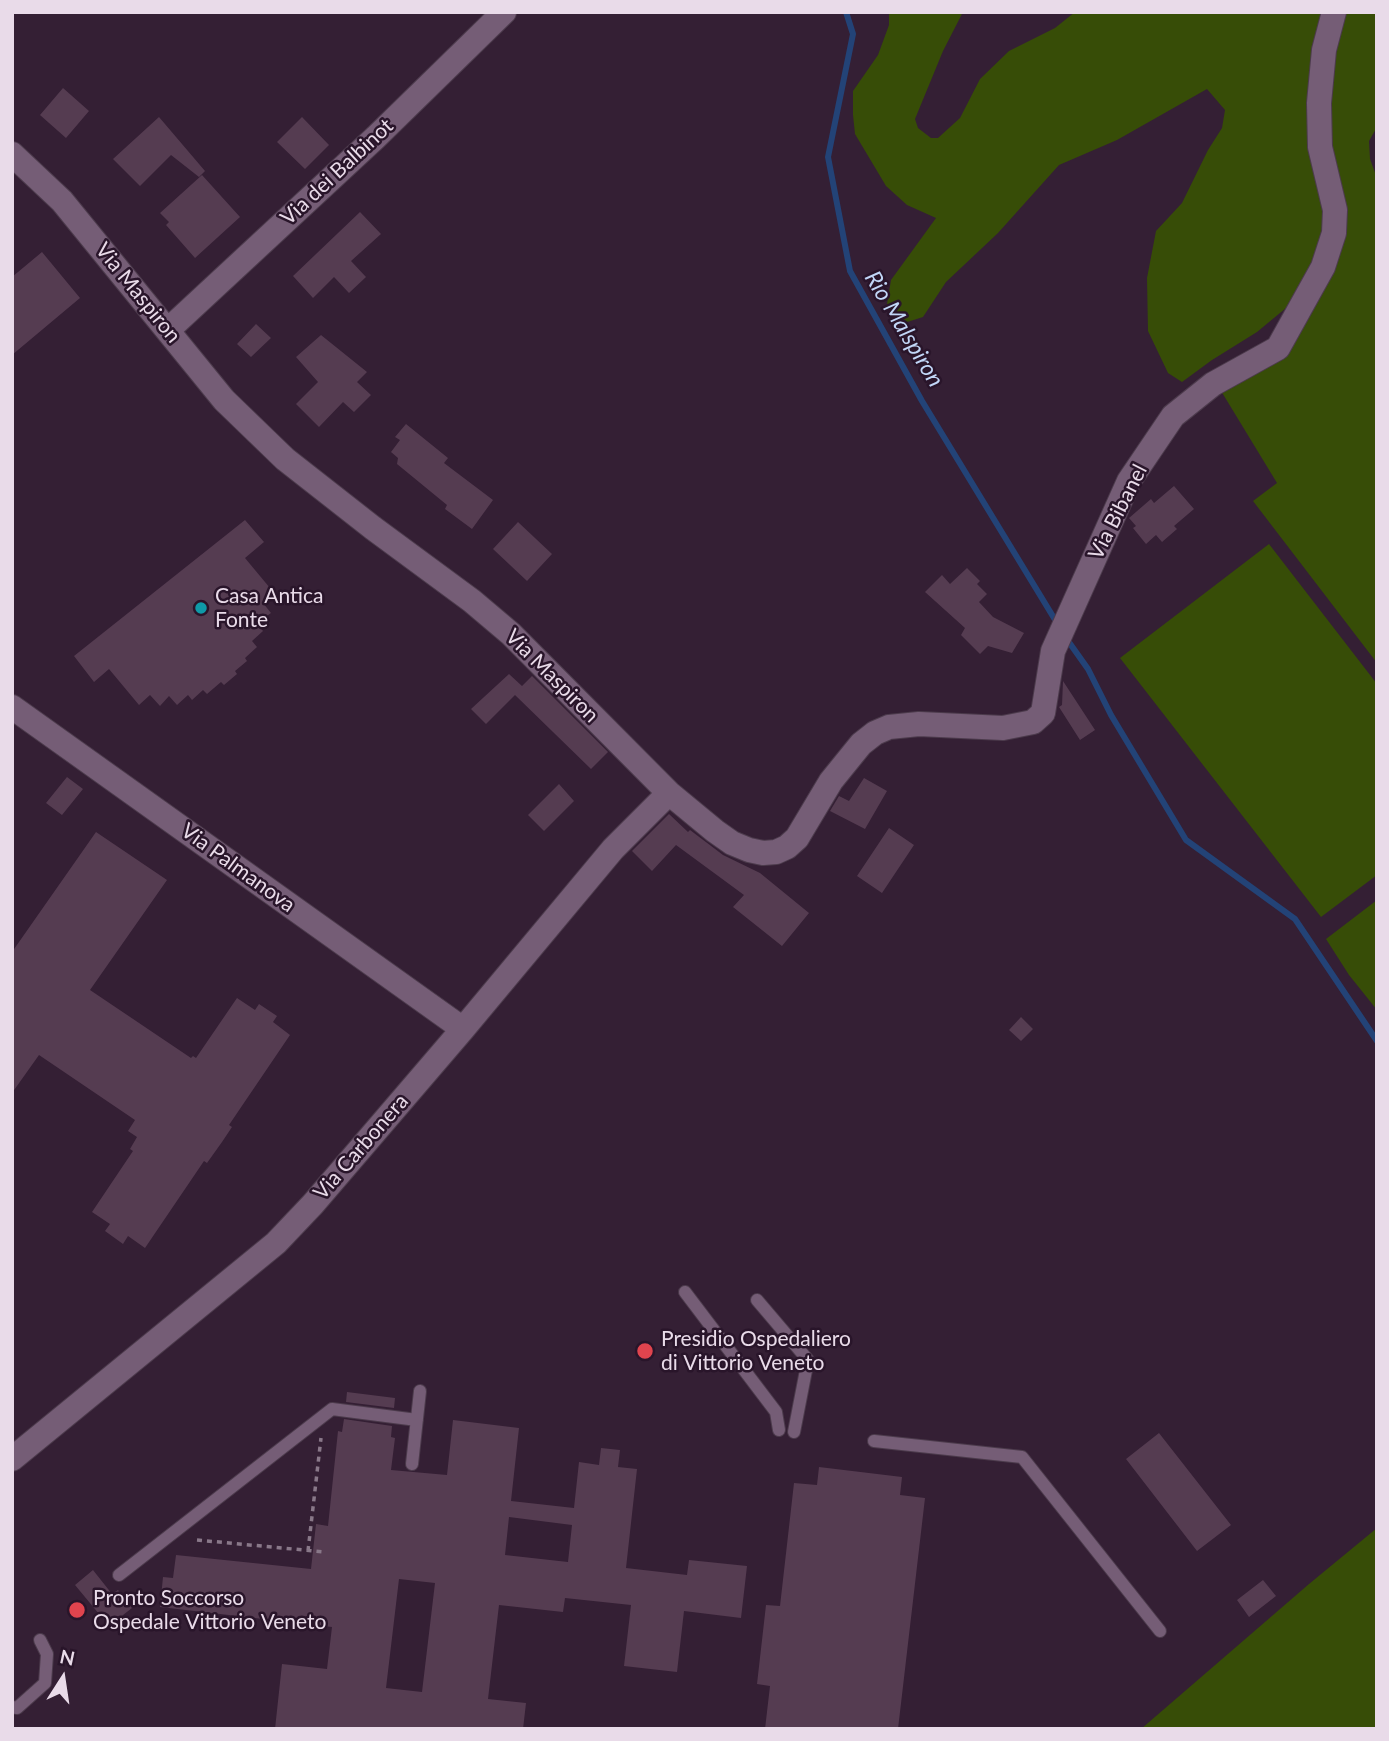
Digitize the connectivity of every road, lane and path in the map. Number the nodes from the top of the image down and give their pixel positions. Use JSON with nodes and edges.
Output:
{"nodes":[{"id":1,"x":504,"y":12,"type":"edge"},
{"id":2,"x":1334,"y":12,"type":"edge"},
{"id":3,"x":12,"y":154,"type":"edge"},
{"id":4,"x":168,"y":330,"type":"junction"},
{"id":5,"x":1080,"y":588,"type":"joint"},
{"id":6,"x":12,"y":707,"type":"edge"},
{"id":7,"x":669,"y":793,"type":"junction"},
{"id":8,"x":464,"y":1029,"type":"junction"},
{"id":9,"x":685,"y":1292,"type":"dead end"},
{"id":10,"x":757,"y":1300,"type":"dead end"},
{"id":11,"x":420,"y":1391,"type":"dead end"},
{"id":12,"x":323,"y":1416,"type":"junction"},
{"id":13,"x":417,"y":1420,"type":"junction"},
{"id":14,"x":779,"y":1430,"type":"dead end"},
{"id":15,"x":794,"y":1432,"type":"dead end"},
{"id":16,"x":874,"y":1441,"type":"dead end"},
{"id":17,"x":12,"y":1459,"type":"edge"},
{"id":18,"x":412,"y":1464,"type":"dead end"},
{"id":19,"x":197,"y":1540,"type":"dead end"},
{"id":20,"x":308,"y":1551,"type":"junction"},
{"id":21,"x":325,"y":1552,"type":"dead end"},
{"id":22,"x":119,"y":1575,"type":"dead end"},
{"id":23,"x":1160,"y":1632,"type":"dead end"},
{"id":24,"x":40,"y":1640,"type":"dead end"},
{"id":25,"x":12,"y":1707,"type":"edge"}],
"edges":[{"from":1,"to":4,"type":"street","name":"Via dei Balbinot"},
{"from":2,"to":5,"type":"street","name":"Via Bibanel"},
{"from":3,"to":4,"type":"street","name":"Via Maspiron"},
{"from":4,"to":7,"type":"street","name":"Via Maspiron"},
{"from":5,"to":7,"type":"street","name":"Via Maspiron"},
{"from":6,"to":8,"type":"street","name":"Via Palmanova"},
{"from":7,"to":8,"type":"street","name":"Via Carbonera"},
{"from":8,"to":17,"type":"street","name":"Via Carbonera"},
{"from":9,"to":14,"type":"lane"},
{"from":10,"to":15,"type":"lane"},
{"from":11,"to":13,"type":"lane"},
{"from":12,"to":13,"type":"lane"},
{"from":12,"to":20,"type":"path"},
{"from":12,"to":22,"type":"lane"},
{"from":13,"to":18,"type":"lane"},
{"from":16,"to":23,"type":"lane"},
{"from":19,"to":20,"type":"path"},
{"from":20,"to":21,"type":"path"},
{"from":24,"to":25,"type":"lane"}]}
